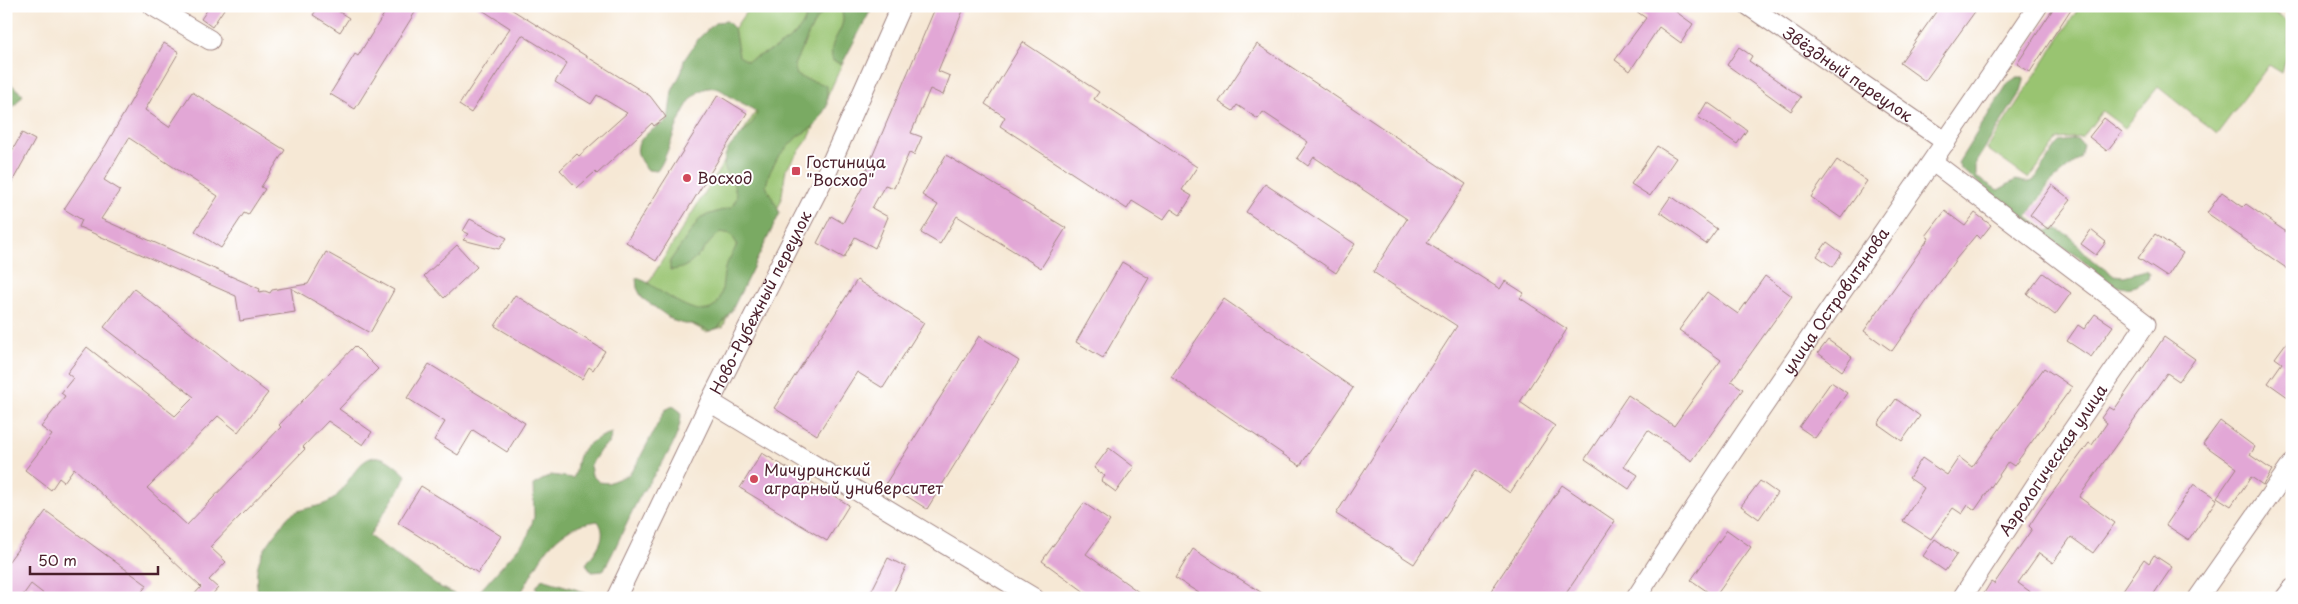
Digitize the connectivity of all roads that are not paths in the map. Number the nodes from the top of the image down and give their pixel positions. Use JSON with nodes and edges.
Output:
{"nodes":[{"id":1,"x":153,"y":6,"type":"edge"},
{"id":2,"x":901,"y":6,"type":"edge"},
{"id":3,"x":1749,"y":6,"type":"edge"},
{"id":4,"x":2038,"y":6,"type":"edge"},
{"id":5,"x":210,"y":40,"type":"dead end"},
{"id":6,"x":1946,"y":142,"type":"junction"},
{"id":7,"x":1933,"y":162,"type":"junction"},
{"id":8,"x":710,"y":402,"type":"junction"},
{"id":9,"x":2292,"y":464,"type":"edge"},
{"id":10,"x":2292,"y":589,"type":"edge"},
{"id":11,"x":616,"y":598,"type":"edge"},
{"id":12,"x":1034,"y":598,"type":"edge"},
{"id":13,"x":1636,"y":598,"type":"edge"},
{"id":14,"x":1962,"y":598,"type":"edge"},
{"id":15,"x":2198,"y":598,"type":"edge"},
{"id":16,"x":2285,"y":598,"type":"edge"}],
"edges":[{"from":1,"to":5,"type":"street"},
{"from":2,"to":8,"type":"street","name":"Ново-Рубежный переулок"},
{"from":3,"to":6,"type":"street","name":"Звёздный переулок"},
{"from":4,"to":6,"type":"street","name":"улица Островитянова"},
{"from":6,"to":7,"type":"street","name":"улица Островитянова"},
{"from":7,"to":13,"type":"street","name":"улица Островитянова"},
{"from":7,"to":14,"type":"street","name":"Аэрологическая улица"},
{"from":8,"to":11,"type":"street","name":"Ново-Рубежный переулок"},
{"from":8,"to":12,"type":"street"},
{"from":9,"to":15,"type":"street"},
{"from":10,"to":16,"type":"street"}]}
